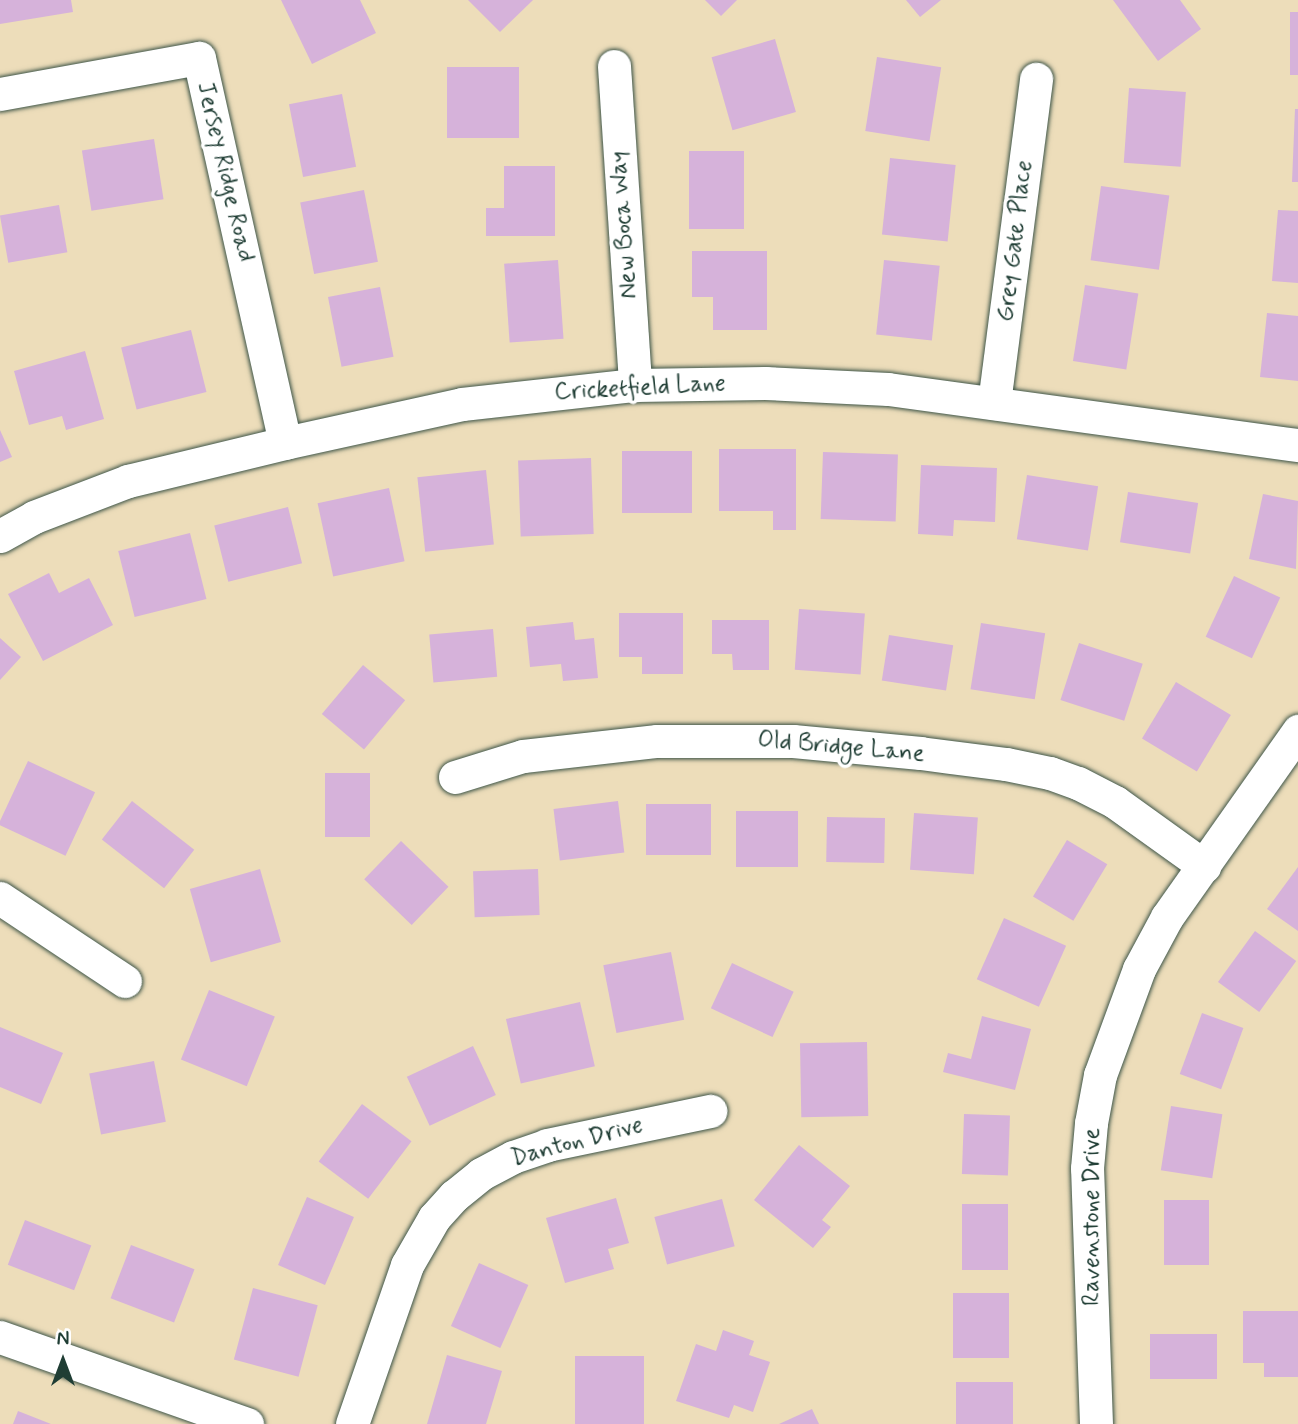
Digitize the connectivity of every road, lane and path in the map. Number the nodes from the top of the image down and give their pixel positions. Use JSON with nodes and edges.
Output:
{"nodes":[{"id":1,"x":614,"y":66,"type":"dead end"},
{"id":2,"x":1036,"y":79,"type":"dead end"},
{"id":3,"x":0,"y":94,"type":"edge"},
{"id":4,"x":635,"y":385,"type":"junction"},
{"id":5,"x":994,"y":403,"type":"junction"},
{"id":6,"x":285,"y":443,"type":"junction"},
{"id":7,"x":1298,"y":445,"type":"edge"},
{"id":8,"x":0,"y":536,"type":"edge"},
{"id":9,"x":1298,"y":731,"type":"edge"},
{"id":10,"x":455,"y":777,"type":"dead end"},
{"id":11,"x":1204,"y":866,"type":"junction"},
{"id":12,"x":0,"y":898,"type":"edge"},
{"id":13,"x":125,"y":981,"type":"dead end"},
{"id":14,"x":710,"y":1111,"type":"dead end"},
{"id":15,"x":0,"y":1337,"type":"edge"},
{"id":16,"x":247,"y":1424,"type":"edge"},
{"id":17,"x":352,"y":1424,"type":"edge"},
{"id":18,"x":1096,"y":1424,"type":"edge"}],
"edges":[{"from":1,"to":4,"type":"street","name":"New Boca Way"},
{"from":2,"to":5,"type":"street","name":"Grey Gate Place"},
{"from":3,"to":6,"type":"street","name":"Jersey Ridge Road"},
{"from":4,"to":5,"type":"street","name":"Cricketfield Lane"},
{"from":4,"to":6,"type":"street","name":"Cricketfield Lane"},
{"from":5,"to":7,"type":"street","name":"Cricketfield Lane"},
{"from":6,"to":8,"type":"street","name":"Cricketfield Lane"},
{"from":9,"to":11,"type":"street","name":"Ravenstone Drive"},
{"from":10,"to":11,"type":"street","name":"Old Bridge Lane"},
{"from":11,"to":18,"type":"street","name":"Ravenstone Drive"},
{"from":12,"to":13,"type":"street"},
{"from":14,"to":17,"type":"street","name":"Danton Drive"},
{"from":15,"to":16,"type":"street"}]}
